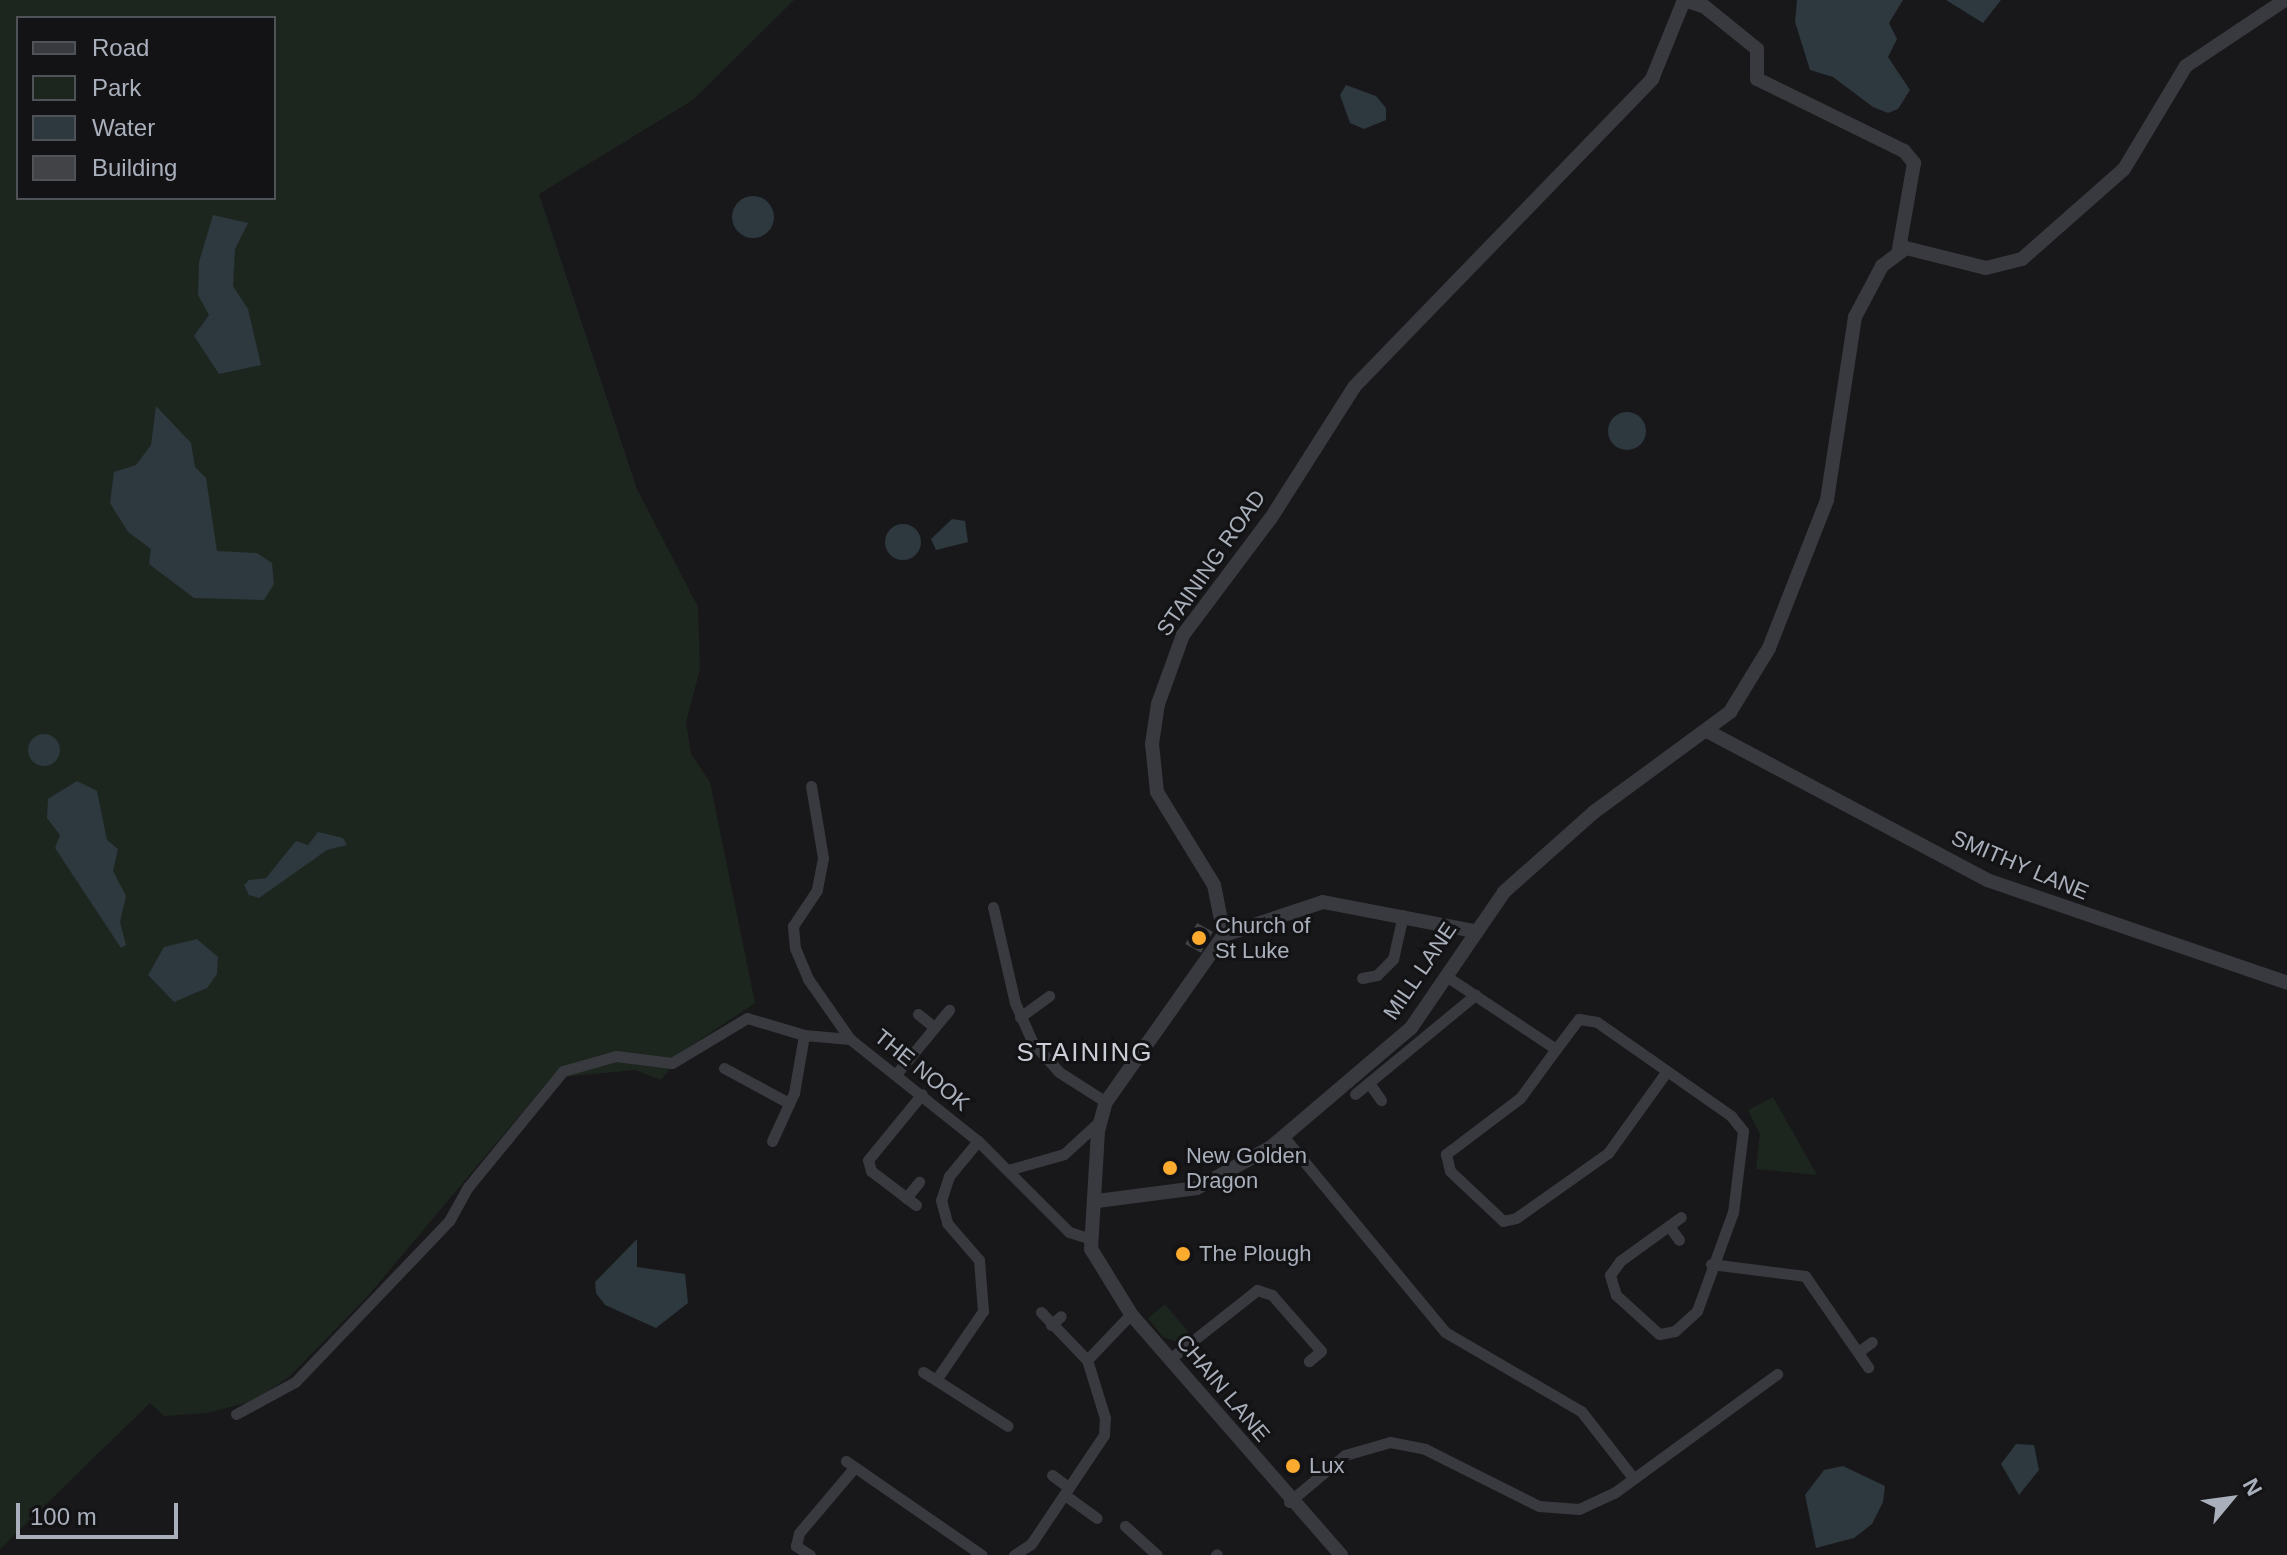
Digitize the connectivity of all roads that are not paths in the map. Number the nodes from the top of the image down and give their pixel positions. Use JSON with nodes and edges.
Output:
{"nodes":[{"id":1,"x":1684,"y":0,"type":"edge"},
{"id":2,"x":2285,"y":0,"type":"edge"},
{"id":3,"x":1899,"y":249,"type":"junction"},
{"id":4,"x":1709,"y":732,"type":"junction"},
{"id":5,"x":811,"y":786,"type":"dead end"},
{"id":6,"x":993,"y":907,"type":"dead end"},
{"id":7,"x":1403,"y":915,"type":"junction"},
{"id":8,"x":1473,"y":931,"type":"junction"},
{"id":9,"x":1224,"y":935,"type":"junction"},
{"id":10,"x":1446,"y":976,"type":"junction"},
{"id":11,"x":1362,"y":978,"type":"dead end"},
{"id":12,"x":2287,"y":983,"type":"edge"},
{"id":13,"x":1475,"y":995,"type":"junction"},
{"id":14,"x":1049,"y":996,"type":"dead end"},
{"id":15,"x":949,"y":1010,"type":"dead end"},
{"id":16,"x":918,"y":1014,"type":"dead end"},
{"id":17,"x":1020,"y":1017,"type":"junction"},
{"id":18,"x":934,"y":1027,"type":"junction"},
{"id":19,"x":804,"y":1035,"type":"junction"},
{"id":20,"x":850,"y":1039,"type":"junction"},
{"id":21,"x":1556,"y":1049,"type":"junction"},
{"id":22,"x":724,"y":1068,"type":"dead end"},
{"id":23,"x":1667,"y":1071,"type":"junction"},
{"id":24,"x":897,"y":1073,"type":"junction"},
{"id":25,"x":1369,"y":1083,"type":"junction"},
{"id":26,"x":922,"y":1094,"type":"junction"},
{"id":27,"x":1355,"y":1094,"type":"dead end"},
{"id":28,"x":1381,"y":1100,"type":"dead end"},
{"id":29,"x":1106,"y":1102,"type":"junction"},
{"id":30,"x":789,"y":1103,"type":"junction"},
{"id":31,"x":1100,"y":1121,"type":"junction"},
{"id":32,"x":1283,"y":1136,"type":"junction"},
{"id":33,"x":772,"y":1141,"type":"dead end"},
{"id":34,"x":978,"y":1141,"type":"junction"},
{"id":35,"x":1008,"y":1170,"type":"junction"},
{"id":36,"x":919,"y":1182,"type":"dead end"},
{"id":37,"x":1097,"y":1201,"type":"junction"},
{"id":38,"x":1681,"y":1217,"type":"dead end"},
{"id":39,"x":1669,"y":1226,"type":"junction"},
{"id":40,"x":1089,"y":1238,"type":"junction"},
{"id":41,"x":1679,"y":1240,"type":"dead end"},
{"id":42,"x":1711,"y":1264,"type":"junction"},
{"id":43,"x":1041,"y":1312,"type":"dead end"},
{"id":44,"x":1131,"y":1314,"type":"junction"},
{"id":45,"x":1061,"y":1316,"type":"dead end"},
{"id":46,"x":1051,"y":1325,"type":"junction"},
{"id":47,"x":1872,"y":1342,"type":"dead end"},
{"id":48,"x":1858,"y":1352,"type":"junction"},
{"id":49,"x":1171,"y":1358,"type":"junction"},
{"id":50,"x":1087,"y":1360,"type":"junction"},
{"id":51,"x":1309,"y":1361,"type":"dead end"},
{"id":52,"x":1868,"y":1367,"type":"dead end"},
{"id":53,"x":923,"y":1372,"type":"dead end"},
{"id":54,"x":1777,"y":1374,"type":"dead end"},
{"id":55,"x":936,"y":1380,"type":"junction"},
{"id":56,"x":236,"y":1414,"type":"dead end"},
{"id":57,"x":1008,"y":1426,"type":"dead end"},
{"id":58,"x":1052,"y":1475,"type":"dead end"},
{"id":59,"x":1631,"y":1475,"type":"junction"},
{"id":60,"x":1067,"y":1491,"type":"junction"},
{"id":61,"x":1289,"y":1502,"type":"junction"},
{"id":62,"x":1097,"y":1518,"type":"dead end"},
{"id":63,"x":1125,"y":1526,"type":"dead end"},
{"id":64,"x":810,"y":1555,"type":"edge"},
{"id":65,"x":982,"y":1555,"type":"edge"},
{"id":66,"x":1014,"y":1555,"type":"edge"},
{"id":67,"x":1157,"y":1555,"type":"edge"},
{"id":68,"x":1341,"y":1555,"type":"edge"}],
"edges":[{"from":1,"to":3,"type":"street"},
{"from":1,"to":9,"type":"street","name":"STAINING ROAD"},
{"from":2,"to":3,"type":"street"},
{"from":3,"to":4,"type":"street","name":"MILL LANE"},
{"from":4,"to":8,"type":"street","name":"MILL LANE"},
{"from":4,"to":12,"type":"street","name":"SMITHY LANE"},
{"from":5,"to":20,"type":"street"},
{"from":6,"to":17,"type":"street"},
{"from":7,"to":8,"type":"street"},
{"from":7,"to":9,"type":"street"},
{"from":7,"to":11,"type":"street"},
{"from":8,"to":10,"type":"street","name":"MILL LANE"},
{"from":9,"to":29,"type":"street"},
{"from":10,"to":13,"type":"street"},
{"from":10,"to":32,"type":"street","name":"MILL LANE"},
{"from":13,"to":21,"type":"street"},
{"from":13,"to":25,"type":"street"},
{"from":14,"to":17,"type":"street"},
{"from":15,"to":18,"type":"street"},
{"from":16,"to":18,"type":"street"},
{"from":17,"to":29,"type":"street"},
{"from":18,"to":24,"type":"street"},
{"from":19,"to":20,"type":"street","name":"THE NOOK"},
{"from":19,"to":30,"type":"street"},
{"from":19,"to":56,"type":"street","name":"THE NOOK"},
{"from":20,"to":24,"type":"street","name":"THE NOOK"},
{"from":21,"to":23,"type":"street"},
{"from":21,"to":23,"type":"street"},
{"from":22,"to":30,"type":"street"},
{"from":23,"to":42,"type":"street"},
{"from":24,"to":26,"type":"street","name":"THE NOOK"},
{"from":25,"to":27,"type":"street"},
{"from":25,"to":28,"type":"street"},
{"from":26,"to":34,"type":"street","name":"THE NOOK"},
{"from":26,"to":36,"type":"street"},
{"from":29,"to":31,"type":"street"},
{"from":30,"to":33,"type":"street"},
{"from":31,"to":35,"type":"street"},
{"from":31,"to":37,"type":"street"},
{"from":32,"to":37,"type":"street","name":"MILL LANE"},
{"from":32,"to":59,"type":"street"},
{"from":34,"to":35,"type":"street","name":"THE NOOK"},
{"from":34,"to":55,"type":"street"},
{"from":35,"to":40,"type":"street","name":"THE NOOK"},
{"from":37,"to":40,"type":"street"},
{"from":38,"to":39,"type":"street"},
{"from":39,"to":41,"type":"street"},
{"from":39,"to":42,"type":"street"},
{"from":40,"to":44,"type":"street","name":"CHAIN LANE"},
{"from":42,"to":48,"type":"street"},
{"from":43,"to":46,"type":"street"},
{"from":44,"to":49,"type":"street","name":"CHAIN LANE"},
{"from":44,"to":50,"type":"street"},
{"from":45,"to":46,"type":"street"},
{"from":46,"to":50,"type":"street"},
{"from":47,"to":48,"type":"street"},
{"from":48,"to":52,"type":"street"},
{"from":49,"to":51,"type":"street"},
{"from":49,"to":61,"type":"street","name":"CHAIN LANE"},
{"from":50,"to":60,"type":"street"},
{"from":53,"to":55,"type":"street"},
{"from":54,"to":59,"type":"street"},
{"from":55,"to":57,"type":"street"},
{"from":58,"to":60,"type":"street"},
{"from":59,"to":61,"type":"street"},
{"from":60,"to":62,"type":"street"},
{"from":60,"to":66,"type":"street"},
{"from":61,"to":68,"type":"street","name":"CHAIN LANE"},
{"from":63,"to":67,"type":"street"},
{"from":64,"to":65,"type":"street"}]}
